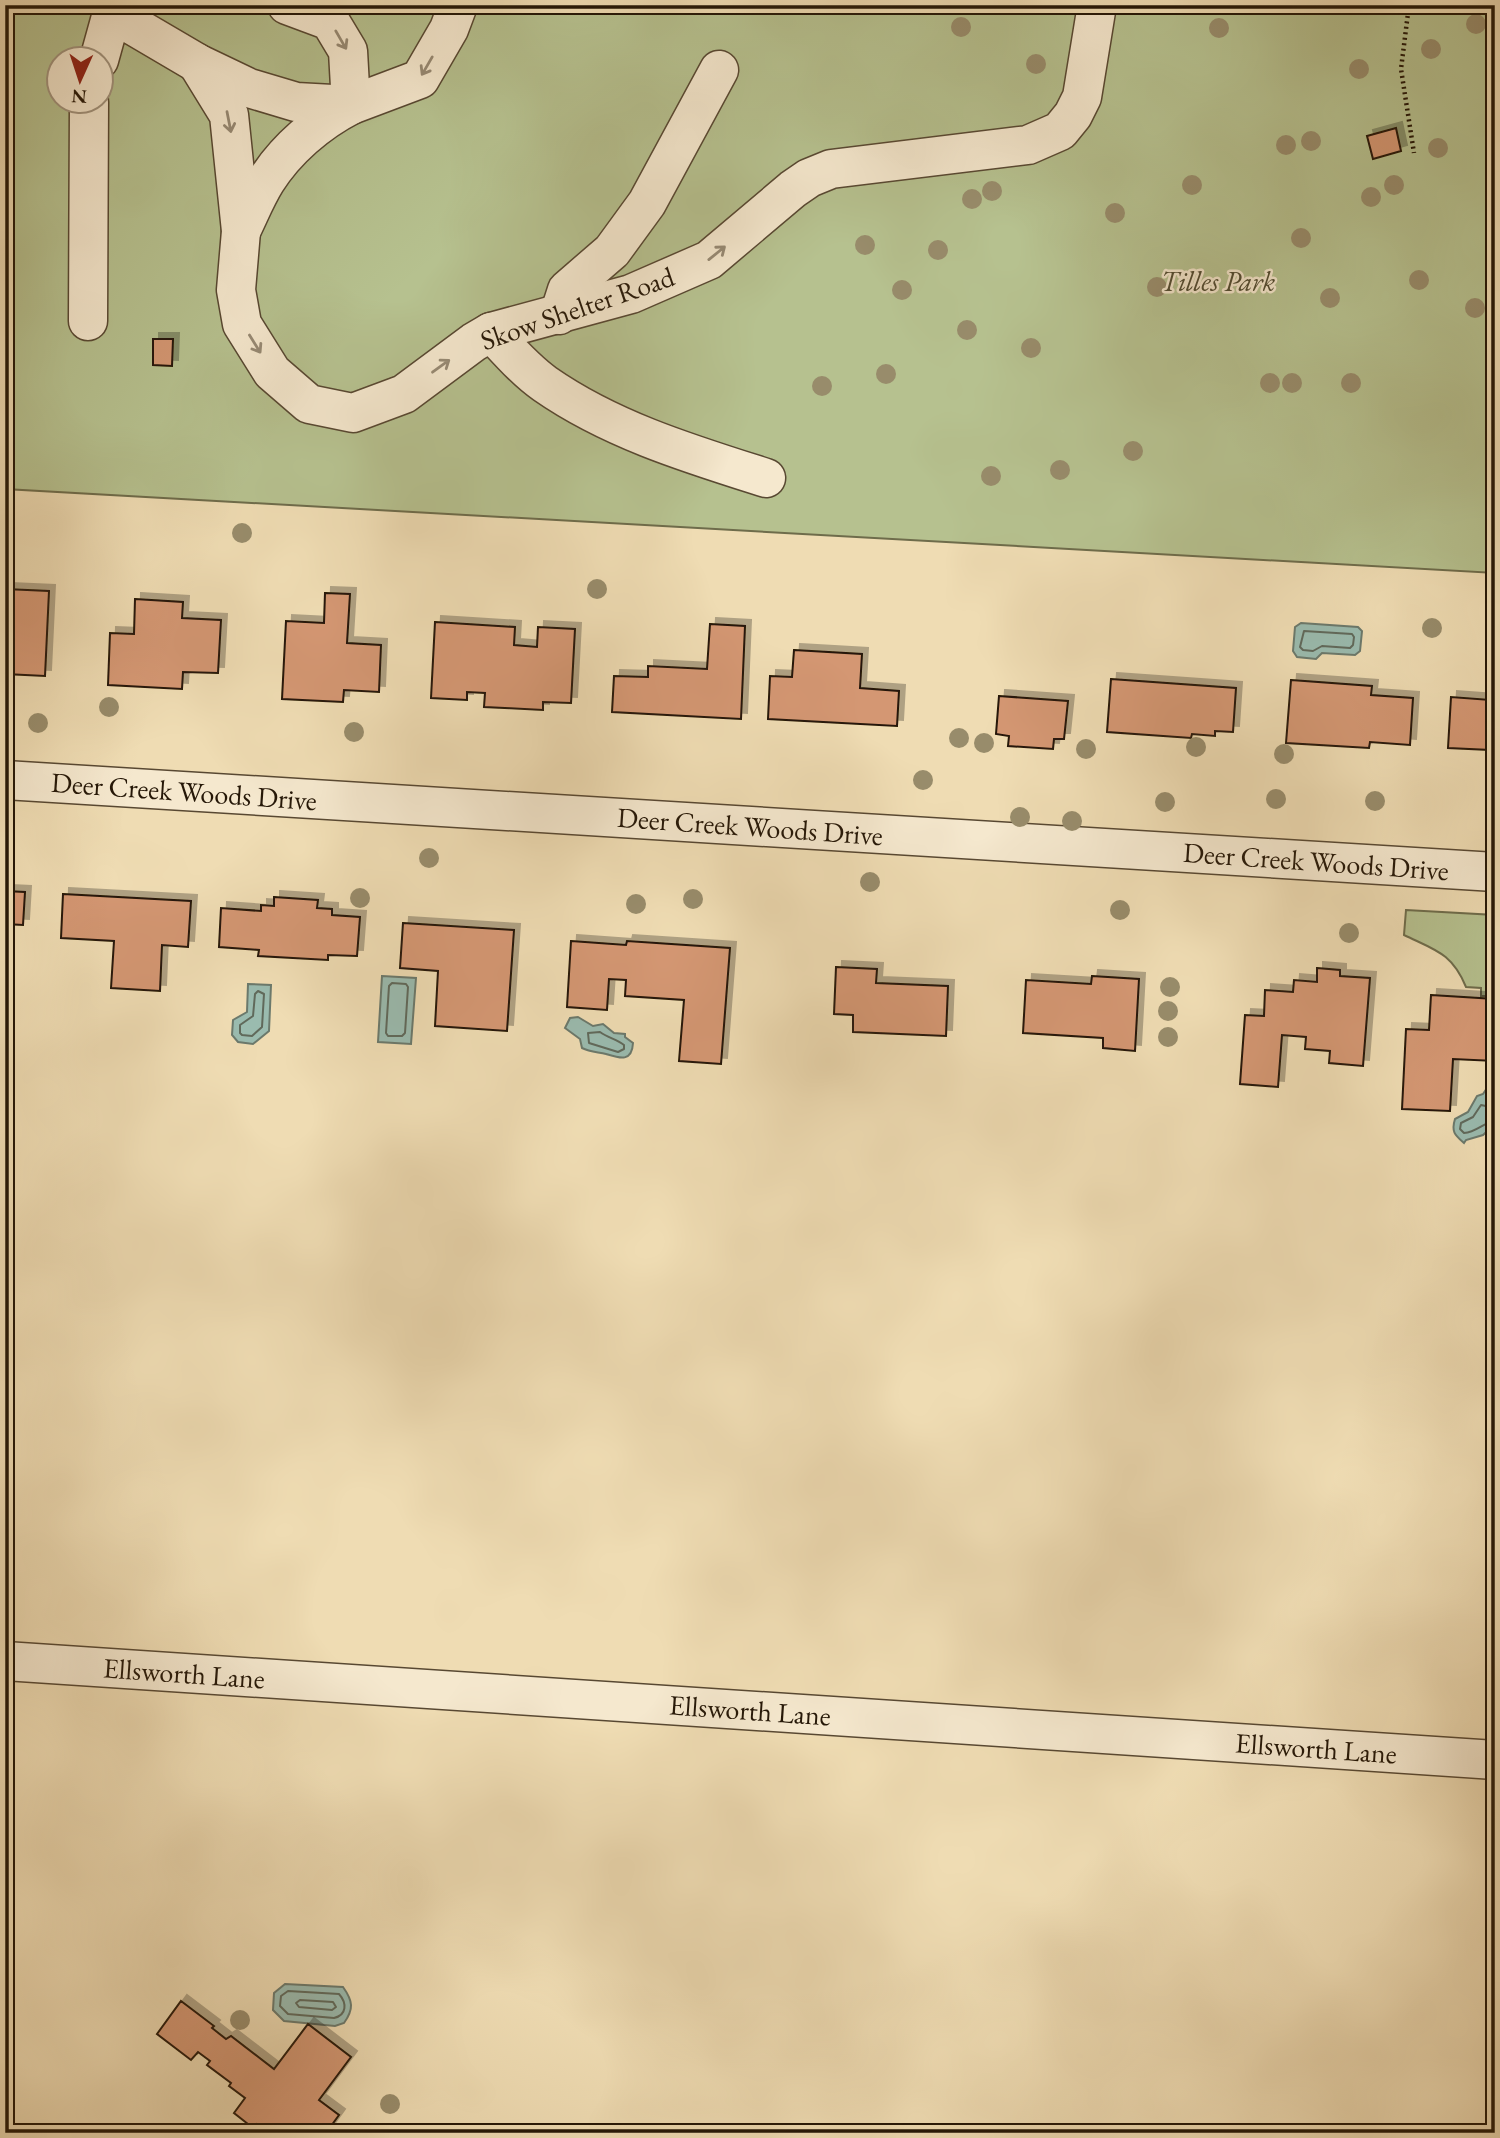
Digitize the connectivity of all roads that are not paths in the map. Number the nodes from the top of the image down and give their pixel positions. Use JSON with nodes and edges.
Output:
{"nodes":[{"id":1,"x":287,"y":5,"type":"edge"},
{"id":2,"x":458,"y":5,"type":"edge"},
{"id":3,"x":1097,"y":5,"type":"edge"},
{"id":4,"x":114,"y":9,"type":"edge"},
{"id":5,"x":103,"y":46,"type":"edge"},
{"id":6,"x":197,"y":63,"type":"junction"},
{"id":7,"x":719,"y":69,"type":"dead end"},
{"id":8,"x":351,"y":105,"type":"junction"},
{"id":9,"x":89,"y":116,"type":"edge"},
{"id":10,"x":241,"y":231,"type":"junction"},
{"id":11,"x":559,"y":315,"type":"junction"},
{"id":12,"x":88,"y":321,"type":"dead end"},
{"id":13,"x":491,"y":332,"type":"junction"},
{"id":14,"x":766,"y":478,"type":"dead end"},
{"id":15,"x":5,"y":780,"type":"edge"},
{"id":16,"x":1495,"y":872,"type":"edge"},
{"id":17,"x":5,"y":1661,"type":"edge"},
{"id":18,"x":1495,"y":1759,"type":"edge"}],
"edges":[{"from":1,"to":8,"type":"street","one_way":true},
{"from":2,"to":8,"type":"street","name":"Skow Shelter Road","one_way":true},
{"from":11,"to":3,"type":"street","name":"Skow Shelter Road","one_way":true},
{"from":4,"to":5,"type":"street"},
{"from":4,"to":6,"type":"street"},
{"from":6,"to":8,"type":"street","name":"Skow Shelter Road"},
{"from":6,"to":10,"type":"street","name":"Skow Shelter Road","one_way":true},
{"from":7,"to":11,"type":"street"},
{"from":8,"to":10,"type":"street","name":"Skow Shelter Road"},
{"from":9,"to":12,"type":"street"},
{"from":10,"to":13,"type":"street","name":"Skow Shelter Road","one_way":true},
{"from":11,"to":13,"type":"street","name":"Skow Shelter Road"},
{"from":13,"to":14,"type":"street"},
{"from":15,"to":16,"type":"street","name":"Deer Creek Woods Drive"},
{"from":17,"to":18,"type":"street","name":"Ellsworth Lane"}]}
